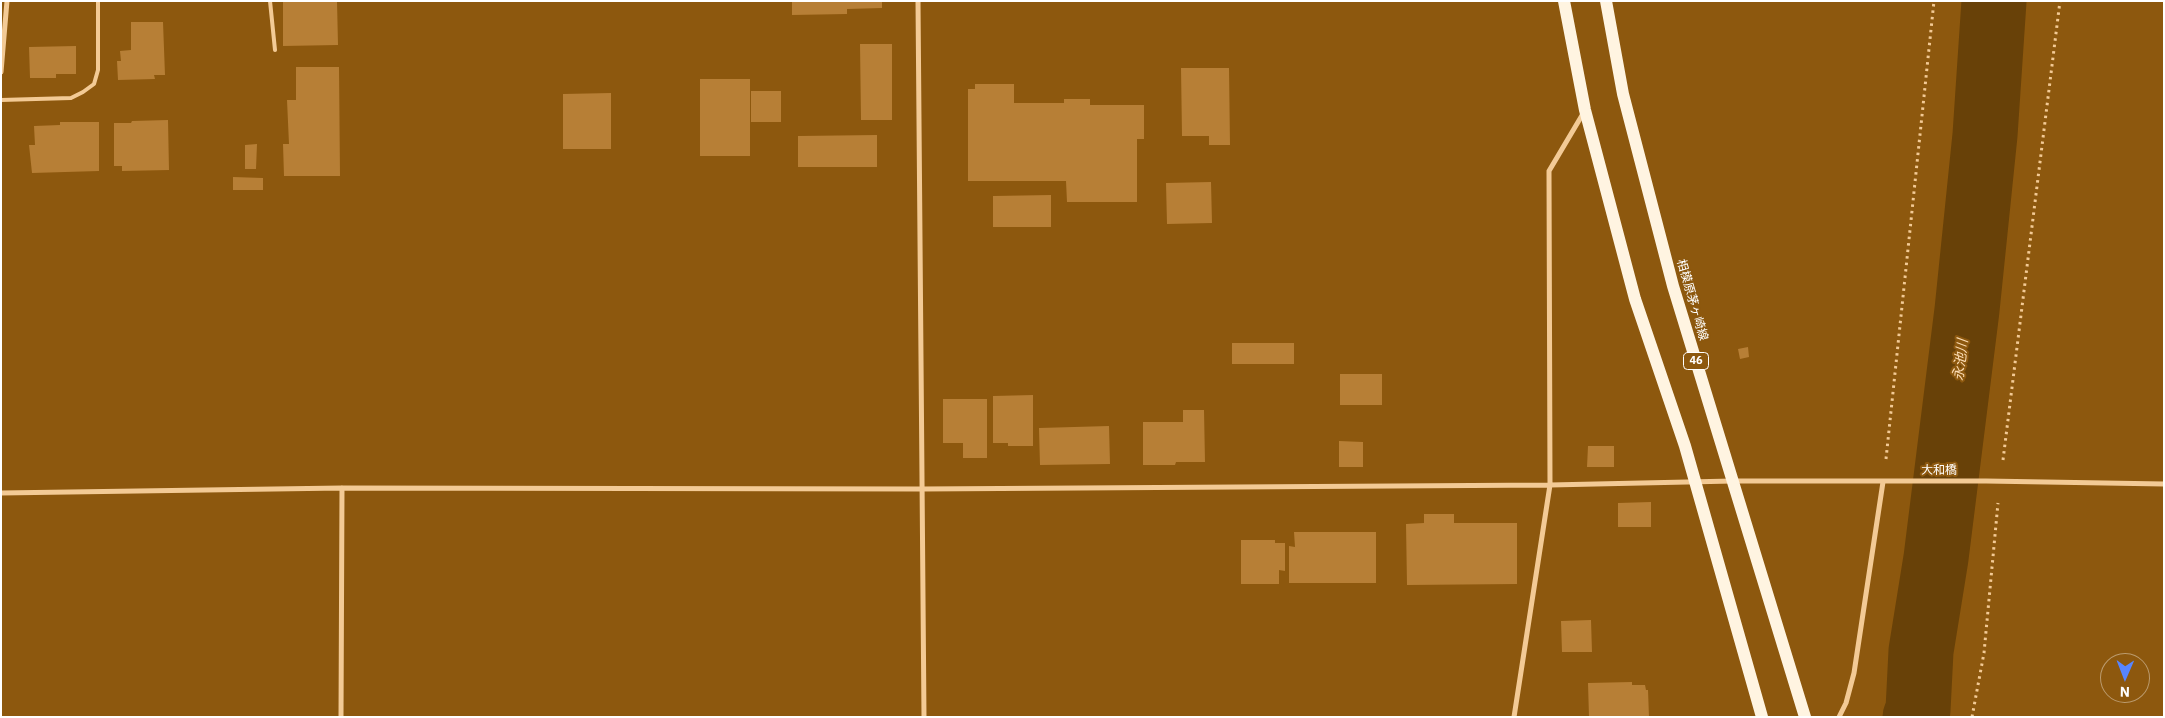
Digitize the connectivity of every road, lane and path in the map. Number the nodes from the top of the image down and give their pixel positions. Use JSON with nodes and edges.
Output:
{"nodes":[{"id":1,"x":7,"y":1,"type":"edge"},
{"id":2,"x":98,"y":1,"type":"edge"},
{"id":3,"x":270,"y":1,"type":"edge"},
{"id":4,"x":918,"y":1,"type":"edge"},
{"id":5,"x":1564,"y":1,"type":"edge"},
{"id":6,"x":1606,"y":1,"type":"edge"},
{"id":7,"x":1934,"y":1,"type":"edge"},
{"id":8,"x":2060,"y":1,"type":"edge"},
{"id":9,"x":274,"y":50,"type":"dead end"},
{"id":10,"x":1,"y":72,"type":"edge"},
{"id":11,"x":1,"y":100,"type":"edge"},
{"id":12,"x":1585,"y":110,"type":"junction"},
{"id":13,"x":1733,"y":481,"type":"junction"},
{"id":14,"x":2000,"y":481,"type":"junction"},
{"id":15,"x":1695,"y":482,"type":"junction"},
{"id":16,"x":1883,"y":482,"type":"junction"},
{"id":17,"x":2164,"y":484,"type":"edge"},
{"id":18,"x":1550,"y":485,"type":"junction"},
{"id":19,"x":342,"y":488,"type":"junction"},
{"id":20,"x":922,"y":488,"type":"junction"},
{"id":21,"x":1,"y":493,"type":"edge"},
{"id":22,"x":341,"y":717,"type":"edge"},
{"id":23,"x":924,"y":717,"type":"edge"},
{"id":24,"x":1514,"y":717,"type":"edge"},
{"id":25,"x":1762,"y":717,"type":"edge"},
{"id":26,"x":1805,"y":717,"type":"edge"},
{"id":27,"x":1839,"y":717,"type":"edge"},
{"id":28,"x":1972,"y":717,"type":"edge"}],
"edges":[{"from":1,"to":10,"type":"street"},
{"from":2,"to":11,"type":"lane"},
{"from":3,"to":9,"type":"lane"},
{"from":4,"to":20,"type":"street"},
{"from":5,"to":12,"type":"main road"},
{"from":6,"to":13,"type":"main road","name":"相模原茅ヶ崎線","number":"46"},
{"from":7,"to":16,"type":"path"},
{"from":8,"to":14,"type":"path"},
{"from":12,"to":15,"type":"main road"},
{"from":12,"to":18,"type":"street"},
{"from":13,"to":15,"type":"street","name":"大和橋"},
{"from":13,"to":16,"type":"street","name":"大和橋"},
{"from":13,"to":26,"type":"main road","name":"相模原茅ヶ崎線","number":"46"},
{"from":14,"to":16,"type":"street","name":"大和橋"},
{"from":14,"to":17,"type":"street","name":"大和橋"},
{"from":14,"to":28,"type":"path"},
{"from":15,"to":18,"type":"street","name":"大和橋"},
{"from":15,"to":25,"type":"main road"},
{"from":16,"to":27,"type":"street"},
{"from":18,"to":20,"type":"street","name":"大和橋"},
{"from":18,"to":24,"type":"street"},
{"from":19,"to":20,"type":"street","name":"大和橋"},
{"from":19,"to":21,"type":"street","name":"大和橋"},
{"from":19,"to":22,"type":"street"},
{"from":20,"to":23,"type":"street"}]}
